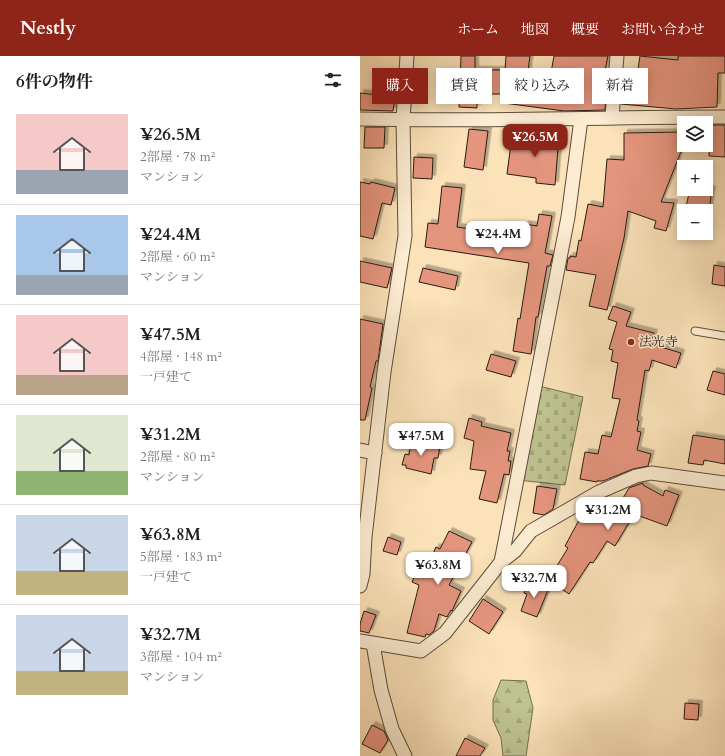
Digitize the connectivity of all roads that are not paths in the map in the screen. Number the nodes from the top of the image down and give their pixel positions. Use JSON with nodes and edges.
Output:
{"nodes":[{"id":1,"x":407,"y":56,"type":"edge"},
{"id":2,"x":618,"y":56,"type":"edge"},
{"id":3,"x":612,"y":117,"type":"junction"},
{"id":4,"x":725,"y":117,"type":"edge"},
{"id":5,"x":360,"y":119,"type":"edge"},
{"id":6,"x":403,"y":120,"type":"junction"},
{"id":7,"x":581,"y":120,"type":"junction"},
{"id":8,"x":695,"y":331,"type":"dead end"},
{"id":9,"x":725,"y":336,"type":"edge"},
{"id":10,"x":360,"y":450,"type":"edge"},
{"id":11,"x":375,"y":453,"type":"junction"},
{"id":12,"x":725,"y":483,"type":"edge"},
{"id":13,"x":501,"y":562,"type":"junction"},
{"id":14,"x":360,"y":586,"type":"edge"},
{"id":15,"x":360,"y":640,"type":"edge"},
{"id":16,"x":373,"y":644,"type":"junction"},
{"id":17,"x":405,"y":756,"type":"edge"}],
"edges":[{"from":1,"to":6,"type":"street"},
{"from":2,"to":3,"type":"street"},
{"from":3,"to":4,"type":"street"},
{"from":3,"to":7,"type":"street"},
{"from":5,"to":6,"type":"street"},
{"from":6,"to":7,"type":"street"},
{"from":6,"to":11,"type":"street"},
{"from":7,"to":13,"type":"street"},
{"from":8,"to":9,"type":"lane"},
{"from":10,"to":11,"type":"street"},
{"from":11,"to":14,"type":"street"},
{"from":12,"to":13,"type":"street"},
{"from":13,"to":16,"type":"street"},
{"from":15,"to":16,"type":"street"},
{"from":16,"to":17,"type":"street"}]}
